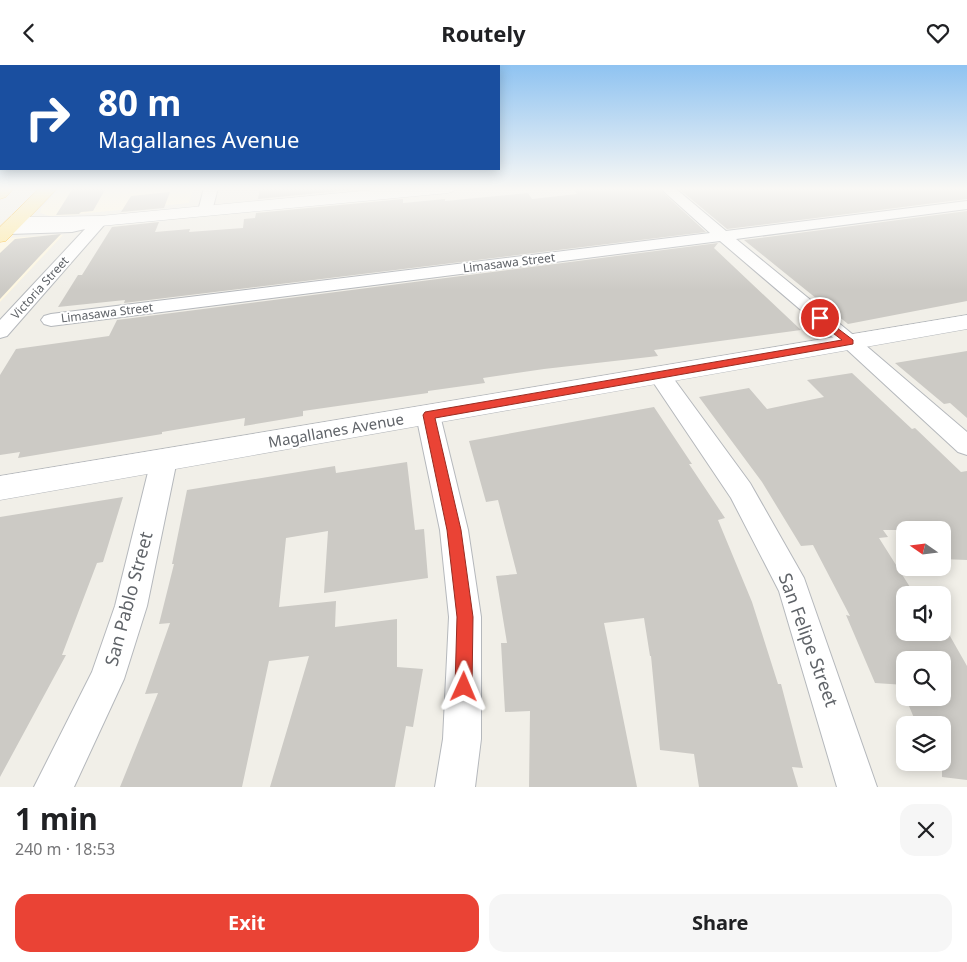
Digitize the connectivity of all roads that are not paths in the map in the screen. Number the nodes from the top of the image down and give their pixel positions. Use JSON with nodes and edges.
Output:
{"nodes":[{"id":1,"x":100,"y":221,"type":"edge"},
{"id":2,"x":706,"y":222,"type":"edge"},
{"id":3,"x":836,"y":222,"type":"edge"},
{"id":4,"x":723,"y":236,"type":"junction"},
{"id":5,"x":52,"y":320,"type":"dead end"},
{"id":6,"x":967,"y":322,"type":"edge"},
{"id":7,"x":0,"y":332,"type":"edge"},
{"id":8,"x":850,"y":342,"type":"junction"},
{"id":9,"x":660,"y":376,"type":"junction"},
{"id":10,"x":428,"y":415,"type":"junction"},
{"id":11,"x":967,"y":446,"type":"edge"},
{"id":12,"x":164,"y":460,"type":"junction"},
{"id":13,"x":0,"y":488,"type":"edge"},
{"id":14,"x":54,"y":787,"type":"edge"},
{"id":15,"x":455,"y":787,"type":"edge"},
{"id":16,"x":857,"y":787,"type":"edge"}],
"edges":[{"from":1,"to":7,"type":"street","name":"Victoria Street"},
{"from":2,"to":4,"type":"street"},
{"from":3,"to":4,"type":"street","name":"Limasawa Street"},
{"from":4,"to":5,"type":"street","name":"Limasawa Street"},
{"from":4,"to":8,"type":"street"},
{"from":6,"to":8,"type":"street","name":"Magallanes Avenue"},
{"from":8,"to":9,"type":"street","name":"Magallanes Avenue"},
{"from":8,"to":11,"type":"street"},
{"from":9,"to":10,"type":"street","name":"Magallanes Avenue"},
{"from":9,"to":16,"type":"street","name":"San Felipe Street"},
{"from":10,"to":12,"type":"street","name":"Magallanes Avenue"},
{"from":10,"to":15,"type":"street"},
{"from":12,"to":13,"type":"street","name":"Magallanes Avenue"},
{"from":12,"to":14,"type":"street","name":"San Pablo Street"}]}
